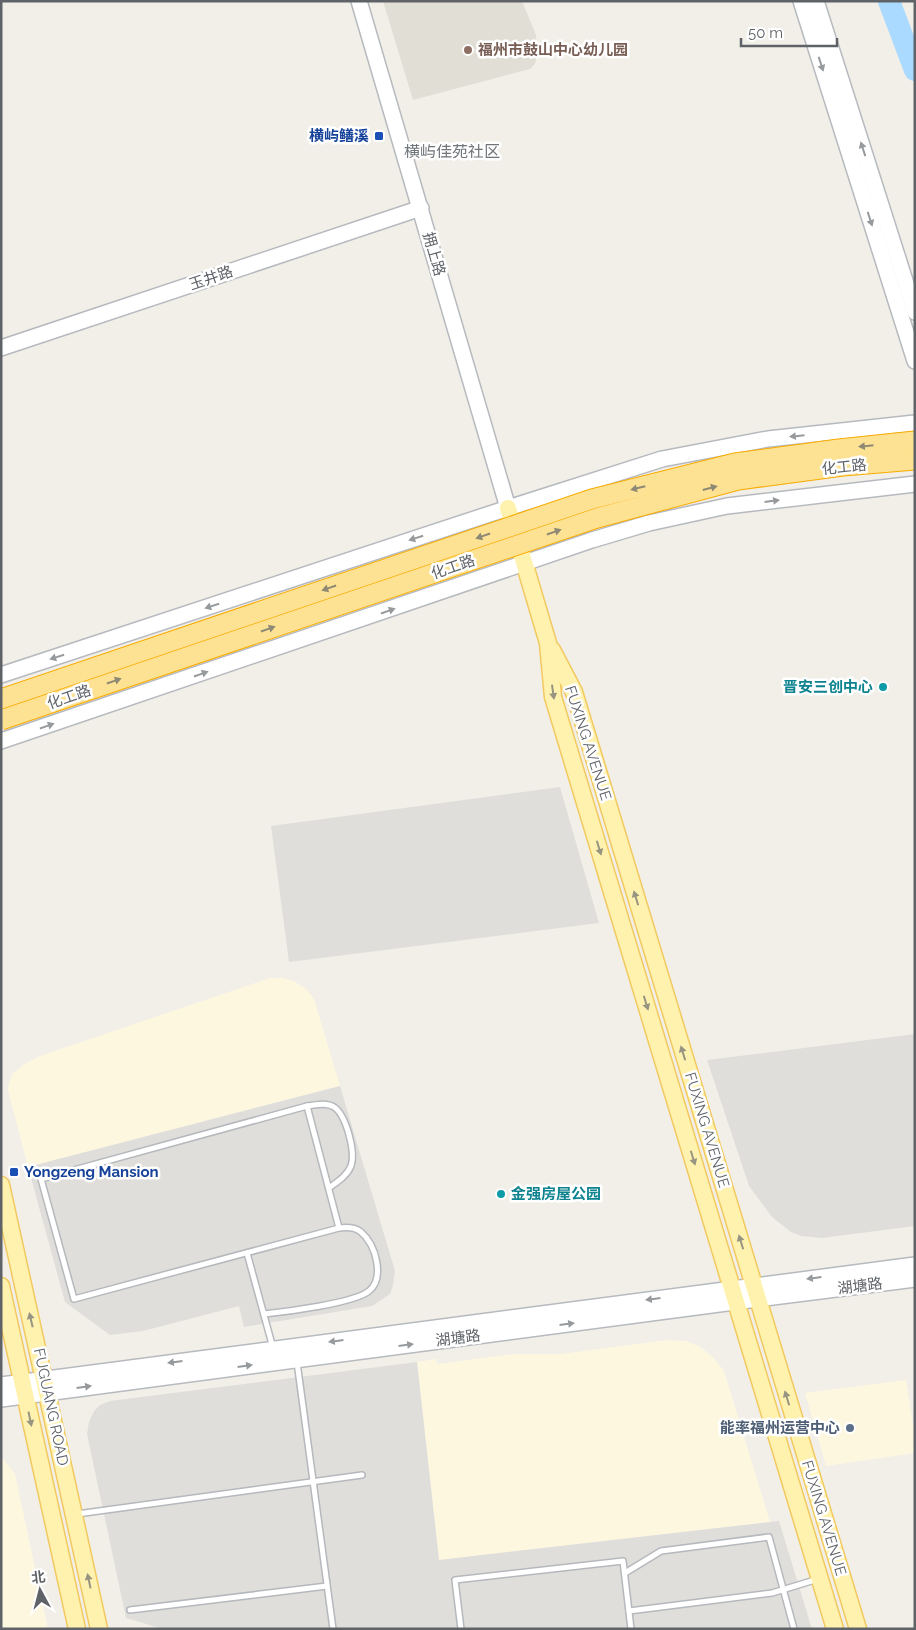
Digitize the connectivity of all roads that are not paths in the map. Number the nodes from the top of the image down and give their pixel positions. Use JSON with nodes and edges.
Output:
{"nodes":[{"id":1,"x":359,"y":1,"type":"edge"},
{"id":2,"x":801,"y":1,"type":"edge"},
{"id":3,"x":816,"y":1,"type":"edge"},
{"id":4,"x":421,"y":208,"type":"junction"},
{"id":5,"x":915,"y":312,"type":"edge"},
{"id":6,"x":1,"y":348,"type":"edge"},
{"id":7,"x":915,"y":361,"type":"edge"},
{"id":8,"x":915,"y":422,"type":"edge"},
{"id":9,"x":915,"y":441,"type":"edge"},
{"id":10,"x":915,"y":460,"type":"edge"},
{"id":11,"x":915,"y":484,"type":"edge"},
{"id":12,"x":508,"y":508,"type":"junction"},
{"id":13,"x":525,"y":564,"type":"junction"},
{"id":14,"x":548,"y":643,"type":"junction"},
{"id":15,"x":1,"y":673,"type":"edge"},
{"id":16,"x":1,"y":700,"type":"edge"},
{"id":17,"x":1,"y":720,"type":"edge"},
{"id":18,"x":5,"y":742,"type":"edge"},
{"id":19,"x":307,"y":1106,"type":"junction"},
{"id":20,"x":1,"y":1186,"type":"edge"},
{"id":21,"x":329,"y":1188,"type":"junction"},
{"id":22,"x":339,"y":1228,"type":"junction"},
{"id":23,"x":247,"y":1252,"type":"junction"},
{"id":24,"x":915,"y":1266,"type":"edge"},
{"id":25,"x":915,"y":1279,"type":"edge"},
{"id":26,"x":1,"y":1286,"type":"edge"},
{"id":27,"x":756,"y":1292,"type":"junction"},
{"id":28,"x":735,"y":1295,"type":"junction"},
{"id":29,"x":264,"y":1314,"type":"junction"},
{"id":30,"x":273,"y":1349,"type":"junction"},
{"id":31,"x":296,"y":1359,"type":"junction"},
{"id":32,"x":1,"y":1385,"type":"edge"},
{"id":33,"x":46,"y":1386,"type":"junction"},
{"id":34,"x":24,"y":1388,"type":"junction"},
{"id":35,"x":1,"y":1399,"type":"edge"},
{"id":36,"x":362,"y":1476,"type":"dead end"},
{"id":37,"x":313,"y":1482,"type":"junction"},
{"id":38,"x":74,"y":1514,"type":"junction"},
{"id":39,"x":624,"y":1573,"type":"junction"},
{"id":40,"x":820,"y":1578,"type":"junction"},
{"id":41,"x":327,"y":1586,"type":"junction"},
{"id":42,"x":783,"y":1589,"type":"junction"},
{"id":43,"x":130,"y":1610,"type":"dead end"},
{"id":44,"x":629,"y":1610,"type":"junction"},
{"id":45,"x":77,"y":1629,"type":"edge"},
{"id":46,"x":99,"y":1629,"type":"edge"},
{"id":47,"x":332,"y":1629,"type":"edge"},
{"id":48,"x":461,"y":1629,"type":"edge"},
{"id":49,"x":631,"y":1629,"type":"edge"},
{"id":50,"x":794,"y":1629,"type":"edge"},
{"id":51,"x":836,"y":1629,"type":"edge"},
{"id":52,"x":858,"y":1629,"type":"edge"}],
"edges":[{"from":1,"to":4,"type":"main road","name":"拥上路"},
{"from":2,"to":7,"type":"main road","one_way":true},
{"from":5,"to":3,"type":"main road","one_way":true},
{"from":4,"to":6,"type":"main road","name":"玉井路"},
{"from":4,"to":12,"type":"main road","name":"拥上路"},
{"from":8,"to":12,"type":"main road","one_way":true},
{"from":9,"to":16,"type":"highway","name":"化工路","one_way":true,"bridge":true},
{"from":17,"to":10,"type":"highway","name":"化工路","one_way":true,"bridge":true},
{"from":13,"to":11,"type":"main road","one_way":true},
{"from":12,"to":13,"type":"main road"},
{"from":12,"to":15,"type":"main road","one_way":true},
{"from":13,"to":14,"type":"main road"},
{"from":18,"to":13,"type":"main road","one_way":true},
{"from":27,"to":14,"type":"main road","name":"FUXING AVENUE","one_way":true},
{"from":14,"to":28,"type":"main road","name":"FUXING AVENUE","one_way":true},
{"from":19,"to":21,"type":"lane"},
{"from":19,"to":21,"type":"lane"},
{"from":19,"to":23,"type":"lane"},
{"from":33,"to":20,"type":"main road","name":"FUGUANG ROAD","one_way":true},
{"from":21,"to":22,"type":"lane"},
{"from":22,"to":23,"type":"lane"},
{"from":22,"to":29,"type":"lane"},
{"from":23,"to":29,"type":"lane"},
{"from":24,"to":27,"type":"main road","name":"湖塘路","one_way":true},
{"from":25,"to":27,"type":"main road","name":"湖塘路"},
{"from":26,"to":34,"type":"main road","name":"FUGUANG ROAD"},
{"from":27,"to":28,"type":"main road","name":"湖塘路"},
{"from":52,"to":27,"type":"main road","name":"FUXING AVENUE","one_way":true},
{"from":28,"to":30,"type":"main road","name":"湖塘路","one_way":true},
{"from":31,"to":28,"type":"main road","name":"湖塘路","one_way":true},
{"from":28,"to":40,"type":"main road","name":"FUXING AVENUE"},
{"from":29,"to":30,"type":"lane"},
{"from":30,"to":33,"type":"main road","name":"湖塘路","one_way":true},
{"from":33,"to":31,"type":"main road","name":"湖塘路","one_way":true},
{"from":31,"to":37,"type":"lane"},
{"from":32,"to":34,"type":"main road","name":"湖塘路"},
{"from":33,"to":34,"type":"main road","name":"湖塘路"},
{"from":33,"to":38,"type":"main road","name":"FUGUANG ROAD"},
{"from":34,"to":35,"type":"main road","name":"湖塘路"},
{"from":34,"to":45,"type":"main road","name":"FUGUANG ROAD","one_way":true},
{"from":36,"to":37,"type":"lane"},
{"from":37,"to":38,"type":"lane"},
{"from":37,"to":41,"type":"lane"},
{"from":46,"to":38,"type":"main road","name":"FUGUANG ROAD","one_way":true},
{"from":39,"to":42,"type":"lane"},
{"from":39,"to":44,"type":"lane"},
{"from":39,"to":48,"type":"lane"},
{"from":40,"to":42,"type":"lane"},
{"from":40,"to":51,"type":"main road","name":"FUXING AVENUE"},
{"from":41,"to":43,"type":"lane"},
{"from":41,"to":47,"type":"lane"},
{"from":42,"to":44,"type":"lane"},
{"from":42,"to":50,"type":"lane"},
{"from":44,"to":49,"type":"lane"}]}
